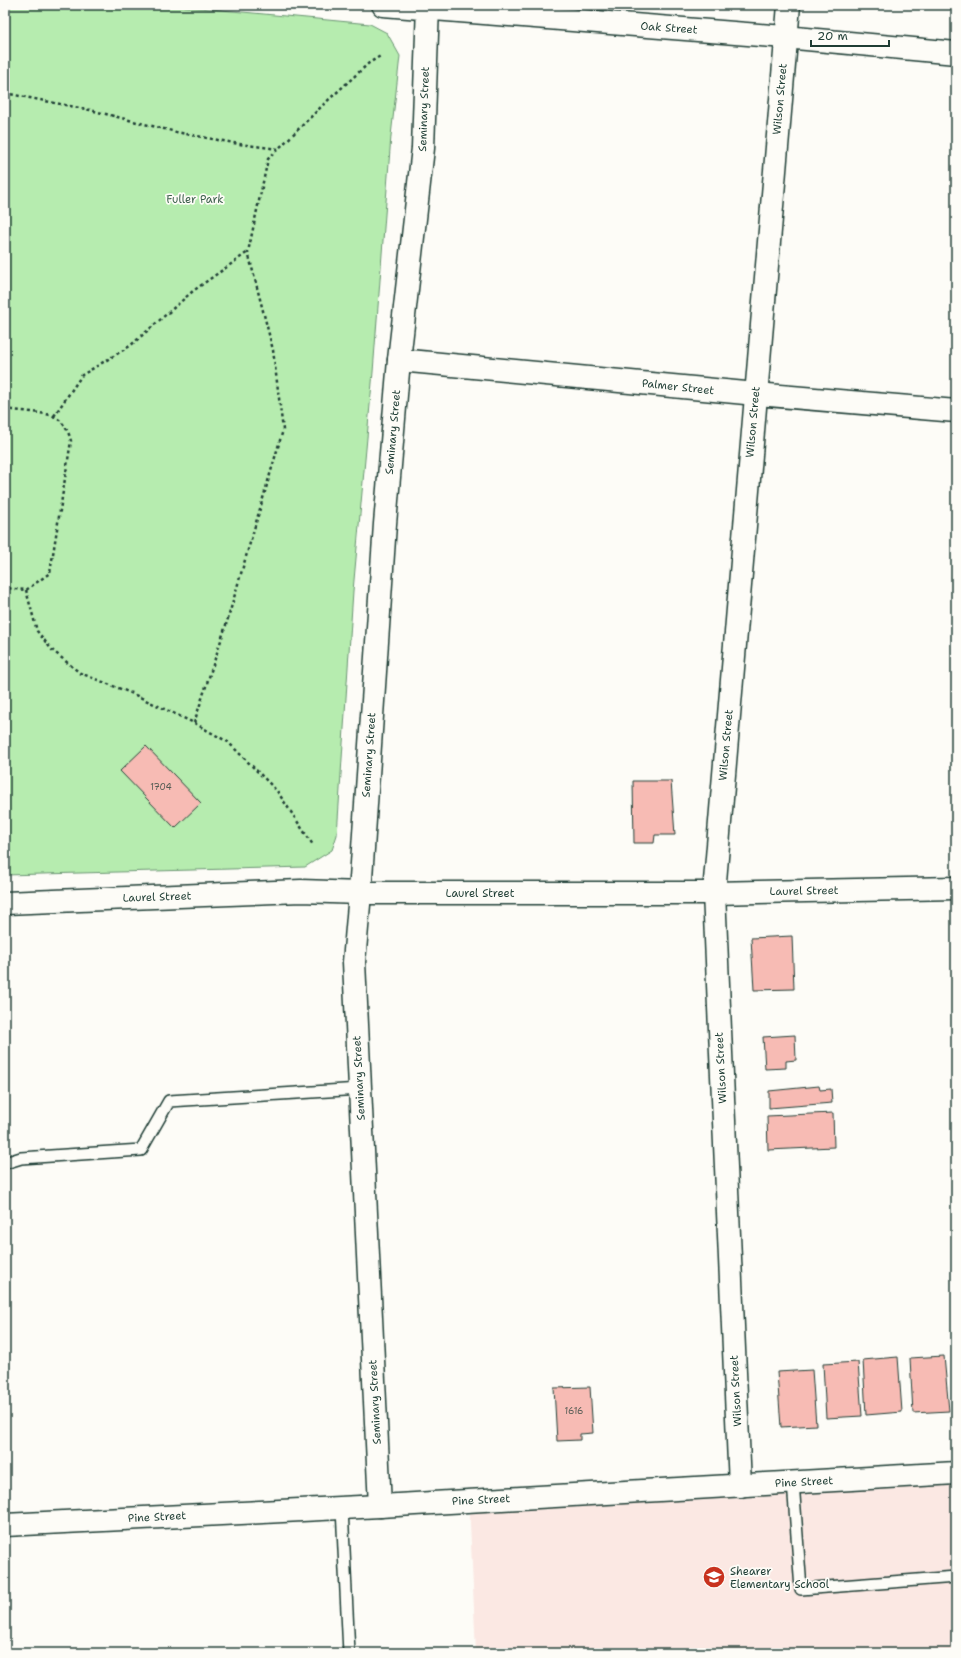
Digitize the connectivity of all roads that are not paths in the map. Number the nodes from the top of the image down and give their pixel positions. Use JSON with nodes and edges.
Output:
{"nodes":[{"id":1,"x":383,"y":5,"type":"edge"},
{"id":2,"x":789,"y":5,"type":"edge"},
{"id":3,"x":428,"y":7,"type":"edge"},
{"id":4,"x":785,"y":37,"type":"junction"},
{"id":5,"x":956,"y":53,"type":"edge"},
{"id":6,"x":399,"y":360,"type":"junction"},
{"id":7,"x":756,"y":394,"type":"junction"},
{"id":8,"x":956,"y":411,"type":"edge"},
{"id":9,"x":956,"y":888,"type":"edge"},
{"id":10,"x":360,"y":893,"type":"junction"},
{"id":11,"x":714,"y":893,"type":"junction"},
{"id":12,"x":5,"y":903,"type":"edge"},
{"id":13,"x":360,"y":1089,"type":"junction"},
{"id":14,"x":5,"y":1163,"type":"edge"},
{"id":15,"x":956,"y":1473,"type":"edge"},
{"id":16,"x":793,"y":1482,"type":"junction"},
{"id":17,"x":740,"y":1486,"type":"junction"},
{"id":18,"x":380,"y":1506,"type":"junction"},
{"id":19,"x":342,"y":1508,"type":"junction"},
{"id":20,"x":5,"y":1525,"type":"edge"},
{"id":21,"x":956,"y":1577,"type":"edge"},
{"id":22,"x":349,"y":1653,"type":"edge"}],
"edges":[{"from":1,"to":3,"type":"street","name":"Oak Street"},
{"from":2,"to":4,"type":"street","name":"Wilson Street"},
{"from":3,"to":4,"type":"street","name":"Oak Street"},
{"from":3,"to":6,"type":"street","name":"Seminary Street"},
{"from":4,"to":5,"type":"street","name":"Oak Street"},
{"from":4,"to":7,"type":"street","name":"Wilson Street"},
{"from":6,"to":7,"type":"street","name":"Palmer Street"},
{"from":6,"to":10,"type":"street","name":"Seminary Street"},
{"from":7,"to":8,"type":"street","name":"Palmer Street"},
{"from":7,"to":11,"type":"street","name":"Wilson Street"},
{"from":9,"to":11,"type":"street","name":"Laurel Street"},
{"from":10,"to":11,"type":"street","name":"Laurel Street"},
{"from":10,"to":12,"type":"street","name":"Laurel Street"},
{"from":10,"to":13,"type":"street","name":"Seminary Street"},
{"from":11,"to":17,"type":"street","name":"Wilson Street"},
{"from":13,"to":14,"type":"lane"},
{"from":13,"to":18,"type":"street","name":"Seminary Street"},
{"from":15,"to":16,"type":"street","name":"Pine Street"},
{"from":16,"to":17,"type":"street","name":"Pine Street"},
{"from":16,"to":21,"type":"lane"},
{"from":17,"to":18,"type":"street","name":"Pine Street"},
{"from":18,"to":19,"type":"street","name":"Pine Street"},
{"from":19,"to":20,"type":"street","name":"Pine Street"},
{"from":19,"to":22,"type":"lane"}]}
